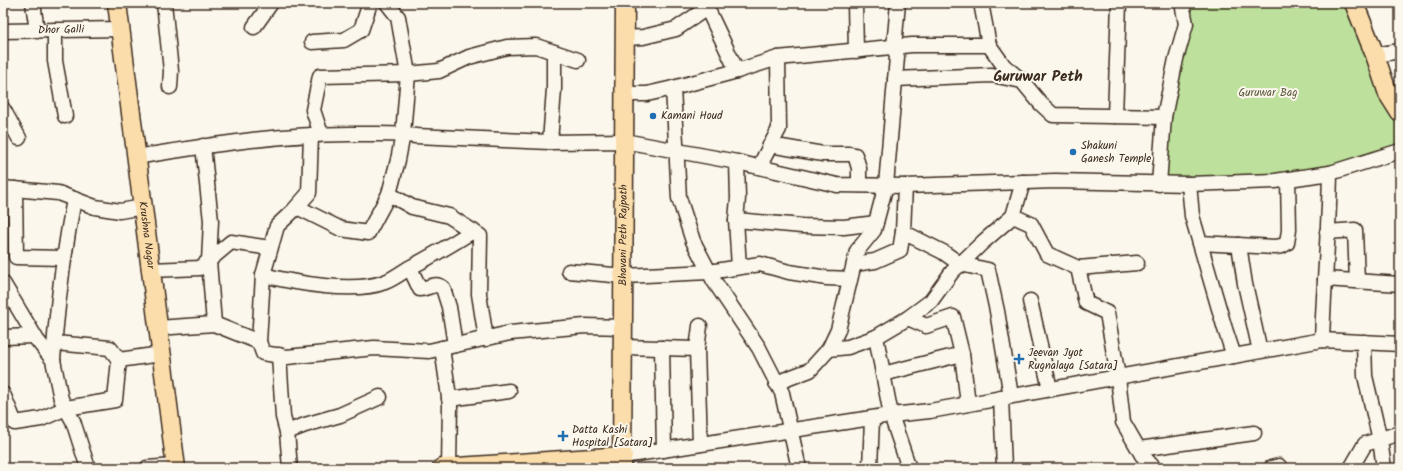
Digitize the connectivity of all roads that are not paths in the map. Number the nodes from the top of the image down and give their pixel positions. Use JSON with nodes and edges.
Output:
{"nodes":[{"id":1,"x":33,"y":3,"type":"edge"},
{"id":2,"x":117,"y":3,"type":"edge"},
{"id":3,"x":164,"y":3,"type":"edge"},
{"id":4,"x":271,"y":3,"type":"edge"},
{"id":5,"x":370,"y":3,"type":"edge"},
{"id":6,"x":387,"y":3,"type":"edge"},
{"id":7,"x":625,"y":3,"type":"edge"},
{"id":8,"x":854,"y":3,"type":"edge"},
{"id":9,"x":898,"y":3,"type":"edge"},
{"id":10,"x":981,"y":3,"type":"edge"},
{"id":11,"x":1118,"y":3,"type":"edge"},
{"id":12,"x":1182,"y":3,"type":"edge"},
{"id":13,"x":1354,"y":3,"type":"edge"},
{"id":14,"x":711,"y":6,"type":"edge"},
{"id":15,"x":254,"y":27,"type":"dead end"},
{"id":16,"x":120,"y":29,"type":"junction"},
{"id":17,"x":55,"y":30,"type":"junction"},
{"id":18,"x":3,"y":31,"type":"edge"},
{"id":19,"x":37,"y":31,"type":"junction"},
{"id":20,"x":625,"y":38,"type":"junction"},
{"id":21,"x":312,"y":42,"type":"dead end"},
{"id":22,"x":989,"y":45,"type":"junction"},
{"id":23,"x":894,"y":47,"type":"junction"},
{"id":24,"x":856,"y":51,"type":"junction"},
{"id":25,"x":1400,"y":51,"type":"edge"},
{"id":26,"x":554,"y":52,"type":"junction"},
{"id":27,"x":1375,"y":56,"type":"junction"},
{"id":28,"x":778,"y":58,"type":"junction"},
{"id":29,"x":578,"y":60,"type":"dead end"},
{"id":30,"x":737,"y":71,"type":"junction"},
{"id":31,"x":408,"y":74,"type":"junction"},
{"id":32,"x":895,"y":79,"type":"junction"},
{"id":33,"x":1022,"y":81,"type":"junction"},
{"id":34,"x":170,"y":87,"type":"dead end"},
{"id":35,"x":673,"y":88,"type":"junction"},
{"id":36,"x":1394,"y":92,"type":"edge"},
{"id":37,"x":625,"y":94,"type":"junction"},
{"id":38,"x":3,"y":109,"type":"edge"},
{"id":39,"x":1400,"y":113,"type":"edge"},
{"id":40,"x":65,"y":116,"type":"dead end"},
{"id":41,"x":1116,"y":116,"type":"junction"},
{"id":42,"x":1164,"y":117,"type":"junction"},
{"id":43,"x":403,"y":134,"type":"junction"},
{"id":44,"x":316,"y":135,"type":"junction"},
{"id":45,"x":19,"y":138,"type":"dead end"},
{"id":46,"x":624,"y":141,"type":"junction"},
{"id":47,"x":550,"y":142,"type":"junction"},
{"id":48,"x":770,"y":145,"type":"junction"},
{"id":49,"x":203,"y":146,"type":"junction"},
{"id":50,"x":677,"y":150,"type":"junction"},
{"id":51,"x":1400,"y":151,"type":"edge"},
{"id":52,"x":136,"y":157,"type":"junction"},
{"id":53,"x":737,"y":162,"type":"junction"},
{"id":54,"x":759,"y":167,"type":"junction"},
{"id":55,"x":1330,"y":173,"type":"junction"},
{"id":56,"x":1288,"y":179,"type":"junction"},
{"id":57,"x":1023,"y":182,"type":"junction"},
{"id":58,"x":1159,"y":184,"type":"junction"},
{"id":59,"x":1189,"y":184,"type":"junction"},
{"id":60,"x":859,"y":185,"type":"junction"},
{"id":61,"x":886,"y":185,"type":"junction"},
{"id":62,"x":905,"y":186,"type":"junction"},
{"id":63,"x":9,"y":188,"type":"edge"},
{"id":64,"x":389,"y":194,"type":"junction"},
{"id":65,"x":74,"y":199,"type":"junction"},
{"id":66,"x":142,"y":206,"type":"junction"},
{"id":67,"x":297,"y":207,"type":"junction"},
{"id":68,"x":1013,"y":216,"type":"junction"},
{"id":69,"x":736,"y":220,"type":"junction"},
{"id":70,"x":876,"y":223,"type":"junction"},
{"id":71,"x":473,"y":232,"type":"junction"},
{"id":72,"x":903,"y":232,"type":"junction"},
{"id":73,"x":1327,"y":232,"type":"junction"},
{"id":74,"x":1200,"y":243,"type":"junction"},
{"id":75,"x":1239,"y":245,"type":"junction"},
{"id":76,"x":270,"y":248,"type":"junction"},
{"id":77,"x":64,"y":258,"type":"junction"},
{"id":78,"x":209,"y":260,"type":"junction"},
{"id":79,"x":1137,"y":263,"type":"dead end"},
{"id":80,"x":854,"y":264,"type":"junction"},
{"id":81,"x":960,"y":264,"type":"junction"},
{"id":82,"x":739,"y":267,"type":"junction"},
{"id":83,"x":410,"y":268,"type":"junction"},
{"id":84,"x":1078,"y":268,"type":"junction"},
{"id":85,"x":150,"y":270,"type":"junction"},
{"id":86,"x":569,"y":271,"type":"dead end"},
{"id":87,"x":709,"y":272,"type":"junction"},
{"id":88,"x":263,"y":275,"type":"junction"},
{"id":89,"x":624,"y":276,"type":"junction"},
{"id":90,"x":850,"y":279,"type":"junction"},
{"id":91,"x":1325,"y":279,"type":"junction"},
{"id":92,"x":1357,"y":281,"type":"junction"},
{"id":93,"x":3,"y":283,"type":"edge"},
{"id":94,"x":1400,"y":284,"type":"edge"},
{"id":95,"x":1030,"y":301,"type":"dead end"},
{"id":96,"x":908,"y":318,"type":"junction"},
{"id":97,"x":214,"y":324,"type":"junction"},
{"id":98,"x":700,"y":326,"type":"dead end"},
{"id":99,"x":624,"y":327,"type":"junction"},
{"id":100,"x":158,"y":328,"type":"junction"},
{"id":101,"x":34,"y":336,"type":"junction"},
{"id":102,"x":3,"y":337,"type":"edge"},
{"id":103,"x":876,"y":337,"type":"junction"},
{"id":104,"x":486,"y":339,"type":"junction"},
{"id":105,"x":1322,"y":340,"type":"junction"},
{"id":106,"x":259,"y":342,"type":"junction"},
{"id":107,"x":1364,"y":342,"type":"junction"},
{"id":108,"x":54,"y":343,"type":"junction"},
{"id":109,"x":1400,"y":344,"type":"edge"},
{"id":110,"x":448,"y":347,"type":"junction"},
{"id":111,"x":623,"y":347,"type":"junction"},
{"id":112,"x":662,"y":348,"type":"junction"},
{"id":113,"x":829,"y":348,"type":"junction"},
{"id":114,"x":697,"y":349,"type":"junction"},
{"id":115,"x":1260,"y":351,"type":"junction"},
{"id":116,"x":161,"y":354,"type":"junction"},
{"id":117,"x":962,"y":354,"type":"junction"},
{"id":118,"x":279,"y":355,"type":"junction"},
{"id":119,"x":1234,"y":356,"type":"junction"},
{"id":120,"x":53,"y":360,"type":"junction"},
{"id":121,"x":119,"y":360,"type":"junction"},
{"id":122,"x":883,"y":374,"type":"junction"},
{"id":123,"x":1118,"y":377,"type":"junction"},
{"id":124,"x":776,"y":383,"type":"junction"},
{"id":125,"x":1050,"y":389,"type":"junction"},
{"id":126,"x":509,"y":391,"type":"dead end"},
{"id":127,"x":3,"y":394,"type":"edge"},
{"id":128,"x":380,"y":397,"type":"dead end"},
{"id":129,"x":1006,"y":397,"type":"junction"},
{"id":130,"x":449,"y":399,"type":"junction"},
{"id":131,"x":968,"y":404,"type":"junction"},
{"id":132,"x":66,"y":408,"type":"junction"},
{"id":133,"x":891,"y":415,"type":"junction"},
{"id":134,"x":872,"y":419,"type":"junction"},
{"id":135,"x":791,"y":431,"type":"junction"},
{"id":136,"x":287,"y":432,"type":"junction"},
{"id":137,"x":1254,"y":433,"type":"dead end"},
{"id":138,"x":1400,"y":434,"type":"edge"},
{"id":139,"x":1380,"y":440,"type":"junction"},
{"id":140,"x":700,"y":444,"type":"junction"},
{"id":141,"x":1139,"y":449,"type":"junction"},
{"id":142,"x":664,"y":450,"type":"junction"},
{"id":143,"x":623,"y":462,"type":"edge"},
{"id":144,"x":176,"y":467,"type":"edge"},
{"id":145,"x":88,"y":468,"type":"edge"},
{"id":146,"x":147,"y":468,"type":"edge"},
{"id":147,"x":290,"y":468,"type":"edge"},
{"id":148,"x":442,"y":468,"type":"edge"},
{"id":149,"x":449,"y":468,"type":"edge"},
{"id":150,"x":800,"y":468,"type":"edge"},
{"id":151,"x":870,"y":468,"type":"edge"},
{"id":152,"x":910,"y":468,"type":"edge"},
{"id":153,"x":1004,"y":468,"type":"edge"},
{"id":154,"x":1154,"y":468,"type":"edge"},
{"id":155,"x":1351,"y":468,"type":"edge"},
{"id":156,"x":1384,"y":468,"type":"edge"}],
"edges":[{"from":1,"to":19,"type":"street"},
{"from":2,"to":16,"type":"main road","name":"Krushna Nagar"},
{"from":3,"to":34,"type":"street"},
{"from":4,"to":15,"type":"street"},
{"from":5,"to":21,"type":"street"},
{"from":6,"to":31,"type":"street"},
{"from":7,"to":20,"type":"main road","name":"Bhavani Peth Rajpath"},
{"from":8,"to":24,"type":"street"},
{"from":9,"to":23,"type":"street"},
{"from":10,"to":22,"type":"street"},
{"from":11,"to":41,"type":"street"},
{"from":12,"to":42,"type":"street"},
{"from":13,"to":27,"type":"main road"},
{"from":14,"to":20,"type":"street"},
{"from":14,"to":30,"type":"street"},
{"from":16,"to":17,"type":"street","name":"Dhor Galli"},
{"from":16,"to":52,"type":"main road","name":"Krushna Nagar"},
{"from":17,"to":19,"type":"street","name":"Dhor Galli"},
{"from":17,"to":40,"type":"street"},
{"from":18,"to":19,"type":"street","name":"Dhor Galli"},
{"from":20,"to":37,"type":"main road","name":"Bhavani Peth Rajpath"},
{"from":22,"to":23,"type":"street"},
{"from":22,"to":33,"type":"street"},
{"from":23,"to":24,"type":"street"},
{"from":23,"to":32,"type":"street"},
{"from":24,"to":28,"type":"street"},
{"from":25,"to":27,"type":"street"},
{"from":26,"to":29,"type":"street"},
{"from":26,"to":31,"type":"street"},
{"from":26,"to":47,"type":"street"},
{"from":27,"to":36,"type":"main road"},
{"from":28,"to":30,"type":"street"},
{"from":28,"to":48,"type":"street"},
{"from":30,"to":35,"type":"street"},
{"from":31,"to":43,"type":"street"},
{"from":31,"to":44,"type":"street"},
{"from":32,"to":33,"type":"street"},
{"from":32,"to":61,"type":"street"},
{"from":33,"to":41,"type":"street"},
{"from":35,"to":37,"type":"street"},
{"from":35,"to":50,"type":"street"},
{"from":36,"to":39,"type":"main road"},
{"from":37,"to":46,"type":"main road","name":"Bhavani Peth Rajpath"},
{"from":38,"to":45,"type":"street"},
{"from":41,"to":42,"type":"street"},
{"from":42,"to":58,"type":"street"},
{"from":43,"to":44,"type":"street"},
{"from":43,"to":47,"type":"street"},
{"from":43,"to":64,"type":"street"},
{"from":44,"to":49,"type":"street"},
{"from":44,"to":67,"type":"street"},
{"from":46,"to":47,"type":"street"},
{"from":46,"to":50,"type":"street"},
{"from":46,"to":89,"type":"main road","name":"Bhavani Peth Rajpath"},
{"from":48,"to":54,"type":"street"},
{"from":48,"to":60,"type":"street"},
{"from":49,"to":52,"type":"street"},
{"from":49,"to":78,"type":"street"},
{"from":50,"to":53,"type":"street"},
{"from":50,"to":87,"type":"street"},
{"from":51,"to":55,"type":"street"},
{"from":52,"to":66,"type":"main road","name":"Krushna Nagar"},
{"from":53,"to":54,"type":"street"},
{"from":53,"to":69,"type":"street"},
{"from":54,"to":60,"type":"street"},
{"from":55,"to":56,"type":"street"},
{"from":55,"to":73,"type":"street"},
{"from":56,"to":59,"type":"street"},
{"from":56,"to":75,"type":"street"},
{"from":57,"to":58,"type":"street"},
{"from":57,"to":62,"type":"street"},
{"from":57,"to":68,"type":"street"},
{"from":58,"to":59,"type":"street"},
{"from":59,"to":74,"type":"street"},
{"from":60,"to":61,"type":"street"},
{"from":61,"to":62,"type":"street"},
{"from":61,"to":70,"type":"street"},
{"from":62,"to":72,"type":"street"},
{"from":63,"to":65,"type":"street"},
{"from":63,"to":77,"type":"street"},
{"from":64,"to":67,"type":"street"},
{"from":64,"to":71,"type":"street"},
{"from":65,"to":66,"type":"street"},
{"from":65,"to":77,"type":"street"},
{"from":66,"to":85,"type":"main road","name":"Krushna Nagar"},
{"from":67,"to":76,"type":"street"},
{"from":68,"to":81,"type":"street"},
{"from":68,"to":84,"type":"street"},
{"from":69,"to":70,"type":"street"},
{"from":69,"to":82,"type":"street"},
{"from":70,"to":80,"type":"street"},
{"from":71,"to":83,"type":"street"},
{"from":71,"to":104,"type":"street"},
{"from":72,"to":80,"type":"street"},
{"from":72,"to":81,"type":"street"},
{"from":73,"to":91,"type":"street"},
{"from":73,"to":92,"type":"street"},
{"from":74,"to":75,"type":"street"},
{"from":74,"to":119,"type":"street"},
{"from":75,"to":115,"type":"street"},
{"from":76,"to":78,"type":"street"},
{"from":76,"to":88,"type":"street"},
{"from":77,"to":108,"type":"street"},
{"from":78,"to":85,"type":"street"},
{"from":78,"to":97,"type":"street"},
{"from":79,"to":84,"type":"street"},
{"from":80,"to":90,"type":"street"},
{"from":81,"to":96,"type":"street"},
{"from":81,"to":129,"type":"street"},
{"from":82,"to":87,"type":"street"},
{"from":82,"to":90,"type":"street"},
{"from":83,"to":88,"type":"street"},
{"from":83,"to":110,"type":"street"},
{"from":84,"to":123,"type":"street"},
{"from":85,"to":100,"type":"main road","name":"Krushna Nagar"},
{"from":86,"to":89,"type":"street"},
{"from":87,"to":89,"type":"street"},
{"from":87,"to":124,"type":"street"},
{"from":88,"to":106,"type":"street"},
{"from":89,"to":99,"type":"main road","name":"Bhavani Peth Rajpath"},
{"from":90,"to":113,"type":"street"},
{"from":91,"to":92,"type":"street"},
{"from":91,"to":105,"type":"street"},
{"from":92,"to":94,"type":"street"},
{"from":93,"to":101,"type":"street"},
{"from":95,"to":125,"type":"street"},
{"from":96,"to":103,"type":"street"},
{"from":96,"to":117,"type":"street"},
{"from":97,"to":100,"type":"street"},
{"from":97,"to":106,"type":"street"},
{"from":98,"to":114,"type":"street"},
{"from":99,"to":104,"type":"street"},
{"from":99,"to":111,"type":"main road","name":"Bhavani Peth Rajpath"},
{"from":100,"to":116,"type":"main road","name":"Krushna Nagar"},
{"from":101,"to":102,"type":"street"},
{"from":101,"to":120,"type":"street"},
{"from":103,"to":113,"type":"street"},
{"from":103,"to":122,"type":"street"},
{"from":104,"to":110,"type":"street"},
{"from":105,"to":107,"type":"street"},
{"from":105,"to":115,"type":"street"},
{"from":106,"to":118,"type":"street"},
{"from":107,"to":109,"type":"street"},
{"from":107,"to":139,"type":"street"},
{"from":108,"to":120,"type":"street"},
{"from":108,"to":121,"type":"street"},
{"from":110,"to":118,"type":"street"},
{"from":110,"to":130,"type":"street"},
{"from":111,"to":112,"type":"street"},
{"from":111,"to":143,"type":"main road","name":"Bhavani Peth Rajpath"},
{"from":112,"to":114,"type":"street"},
{"from":112,"to":142,"type":"street"},
{"from":113,"to":124,"type":"street"},
{"from":114,"to":140,"type":"street"},
{"from":115,"to":119,"type":"street"},
{"from":116,"to":121,"type":"street"},
{"from":116,"to":144,"type":"main road","name":"Krushna Nagar"},
{"from":117,"to":122,"type":"street"},
{"from":117,"to":131,"type":"street"},
{"from":118,"to":136,"type":"street"},
{"from":119,"to":123,"type":"street"},
{"from":120,"to":132,"type":"street"},
{"from":121,"to":132,"type":"street"},
{"from":122,"to":133,"type":"street"},
{"from":123,"to":125,"type":"street"},
{"from":123,"to":141,"type":"street"},
{"from":124,"to":135,"type":"street"},
{"from":125,"to":129,"type":"street"},
{"from":126,"to":130,"type":"street"},
{"from":127,"to":132,"type":"street"},
{"from":128,"to":136,"type":"street"},
{"from":129,"to":131,"type":"street"},
{"from":129,"to":153,"type":"street"},
{"from":130,"to":149,"type":"street"},
{"from":131,"to":133,"type":"street"},
{"from":132,"to":145,"type":"street"},
{"from":133,"to":134,"type":"street"},
{"from":133,"to":152,"type":"street"},
{"from":134,"to":135,"type":"street"},
{"from":134,"to":151,"type":"street"},
{"from":135,"to":140,"type":"street"},
{"from":135,"to":150,"type":"street"},
{"from":136,"to":147,"type":"street"},
{"from":137,"to":141,"type":"street"},
{"from":138,"to":139,"type":"street"},
{"from":139,"to":155,"type":"street"},
{"from":139,"to":156,"type":"street"},
{"from":140,"to":142,"type":"street"},
{"from":141,"to":154,"type":"street"},
{"from":142,"to":143,"type":"street"},
{"from":143,"to":149,"type":"main road"},
{"from":144,"to":146,"type":"street"},
{"from":148,"to":149,"type":"main road"}]}
